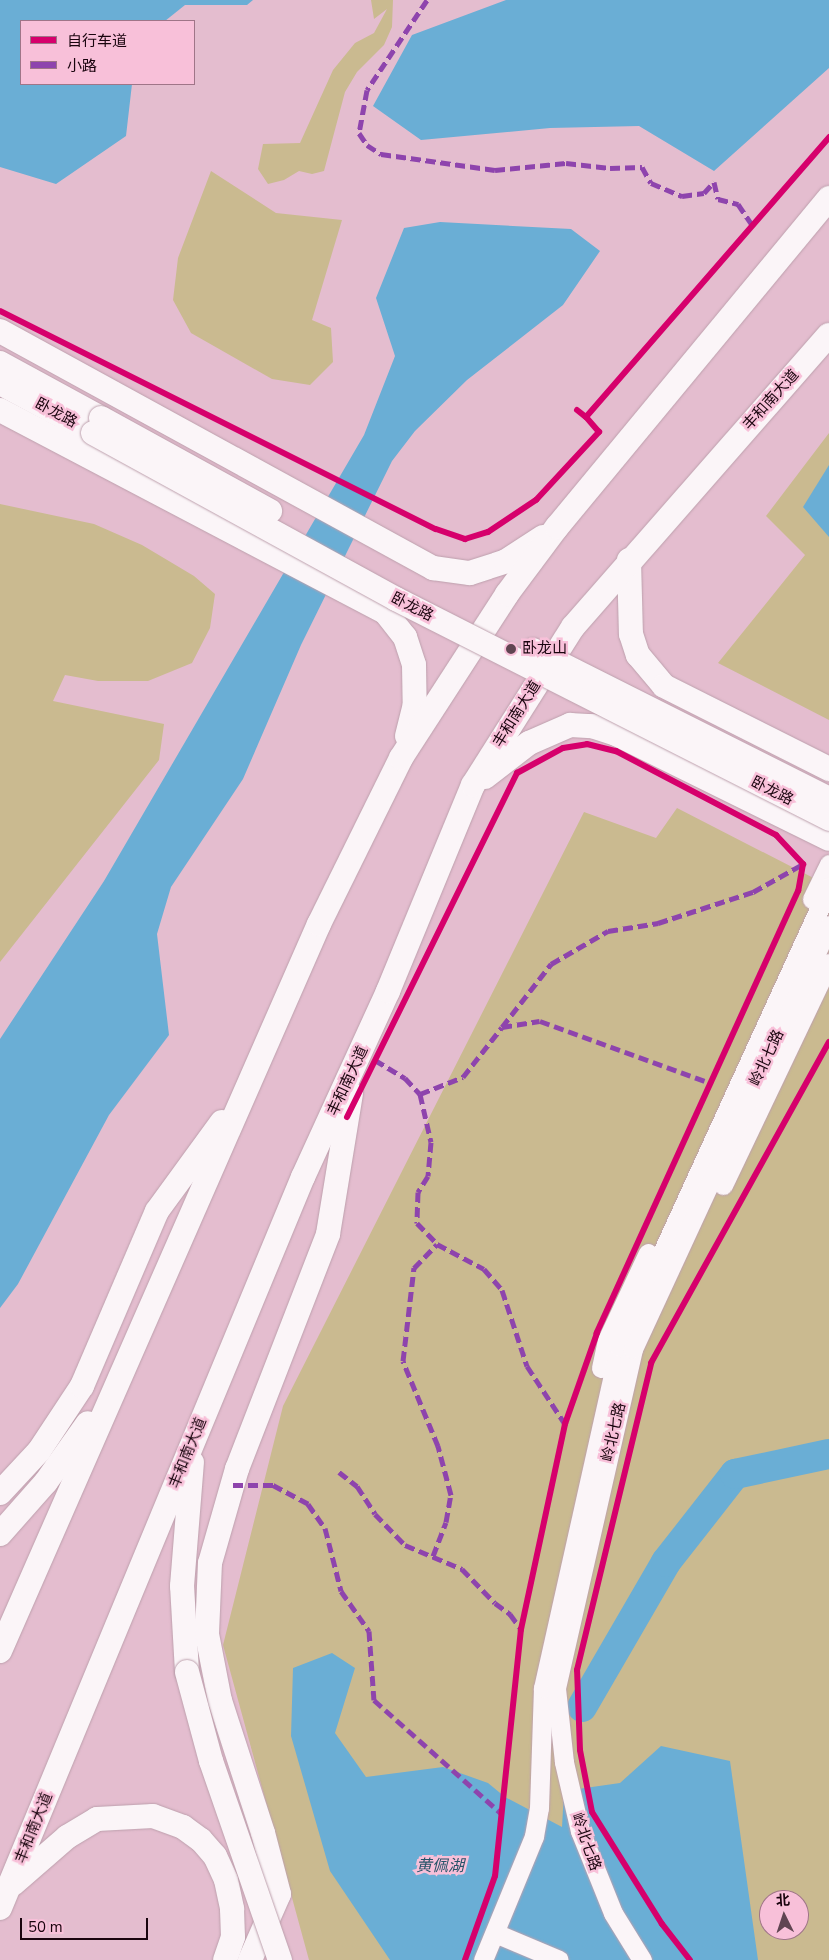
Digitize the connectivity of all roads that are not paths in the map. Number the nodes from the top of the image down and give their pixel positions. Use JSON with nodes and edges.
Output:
{"nodes":[{"id":1,"x":829,"y":198,"type":"edge"},
{"id":2,"x":0,"y":331,"type":"edge"},
{"id":3,"x":829,"y":335,"type":"edge"},
{"id":4,"x":0,"y":363,"type":"edge"},
{"id":5,"x":0,"y":383,"type":"edge"},
{"id":6,"x":0,"y":410,"type":"edge"},
{"id":7,"x":97,"y":425,"type":"junction"},
{"id":8,"x":557,"y":527,"type":"junction"},
{"id":9,"x":629,"y":560,"type":"junction"},
{"id":10,"x":401,"y":758,"type":"junction"},
{"id":11,"x":829,"y":769,"type":"edge"},
{"id":12,"x":473,"y":785,"type":"junction"},
{"id":13,"x":829,"y":799,"type":"edge"},
{"id":14,"x":829,"y":820,"type":"edge"},
{"id":15,"x":829,"y":839,"type":"edge"},
{"id":16,"x":829,"y":864,"type":"edge"},
{"id":17,"x":829,"y":887,"type":"edge"},
{"id":18,"x":829,"y":925,"type":"edge"},
{"id":19,"x":829,"y":963,"type":"edge"},
{"id":20,"x":355,"y":1065,"type":"junction"},
{"id":21,"x":248,"y":1086,"type":"junction"},
{"id":22,"x":140,"y":1333,"type":"junction"},
{"id":23,"x":193,"y":1440,"type":"junction"},
{"id":24,"x":0,"y":1492,"type":"edge"},
{"id":25,"x":0,"y":1534,"type":"edge"},
{"id":26,"x":0,"y":1651,"type":"edge"},
{"id":27,"x":543,"y":1688,"type":"junction"},
{"id":28,"x":558,"y":1706,"type":"junction"},
{"id":29,"x":10,"y":1886,"type":"junction"},
{"id":30,"x":0,"y":1908,"type":"edge"},
{"id":31,"x":495,"y":1933,"type":"junction"},
{"id":32,"x":225,"y":1960,"type":"edge"},
{"id":33,"x":250,"y":1960,"type":"edge"},
{"id":34,"x":280,"y":1960,"type":"edge"},
{"id":35,"x":483,"y":1960,"type":"edge"},
{"id":36,"x":559,"y":1960,"type":"edge"},
{"id":37,"x":642,"y":1960,"type":"edge"}],
"edges":[{"from":1,"to":8,"type":"main road"},
{"from":2,"to":8,"type":"main road"},
{"from":3,"to":9,"type":"main road","name":"丰和南大道"},
{"from":4,"to":7,"type":"main road","name":"卧龙路"},
{"from":5,"to":7,"type":"main road","name":"卧龙路"},
{"from":6,"to":10,"type":"main road","name":"卧龙路"},
{"from":7,"to":13,"type":"main road","name":"卧龙路","bridge":true},
{"from":7,"to":14,"type":"main road","name":"卧龙路","bridge":true},
{"from":8,"to":10,"type":"main road"},
{"from":9,"to":11,"type":"main road"},
{"from":9,"to":12,"type":"main road","name":"丰和南大道"},
{"from":10,"to":21,"type":"main road"},
{"from":12,"to":15,"type":"main road","name":"卧龙路"},
{"from":12,"to":20,"type":"main road","name":"丰和南大道"},
{"from":16,"to":27,"type":"street"},
{"from":17,"to":27,"type":"street"},
{"from":18,"to":28,"type":"street","name":"岭北七路"},
{"from":19,"to":28,"type":"street"},
{"from":20,"to":23,"type":"main road","name":"丰和南大道"},
{"from":20,"to":33,"type":"main road"},
{"from":21,"to":22,"type":"main road"},
{"from":21,"to":24,"type":"main road"},
{"from":22,"to":25,"type":"main road"},
{"from":22,"to":26,"type":"main road"},
{"from":23,"to":29,"type":"main road","name":"丰和南大道"},
{"from":23,"to":34,"type":"main road","bridge":true},
{"from":27,"to":31,"type":"street"},
{"from":28,"to":37,"type":"street","name":"岭北七路"},
{"from":29,"to":30,"type":"main road","name":"丰和南大道"},
{"from":29,"to":32,"type":"main road"},
{"from":31,"to":35,"type":"street"},
{"from":31,"to":36,"type":"street"}]}
